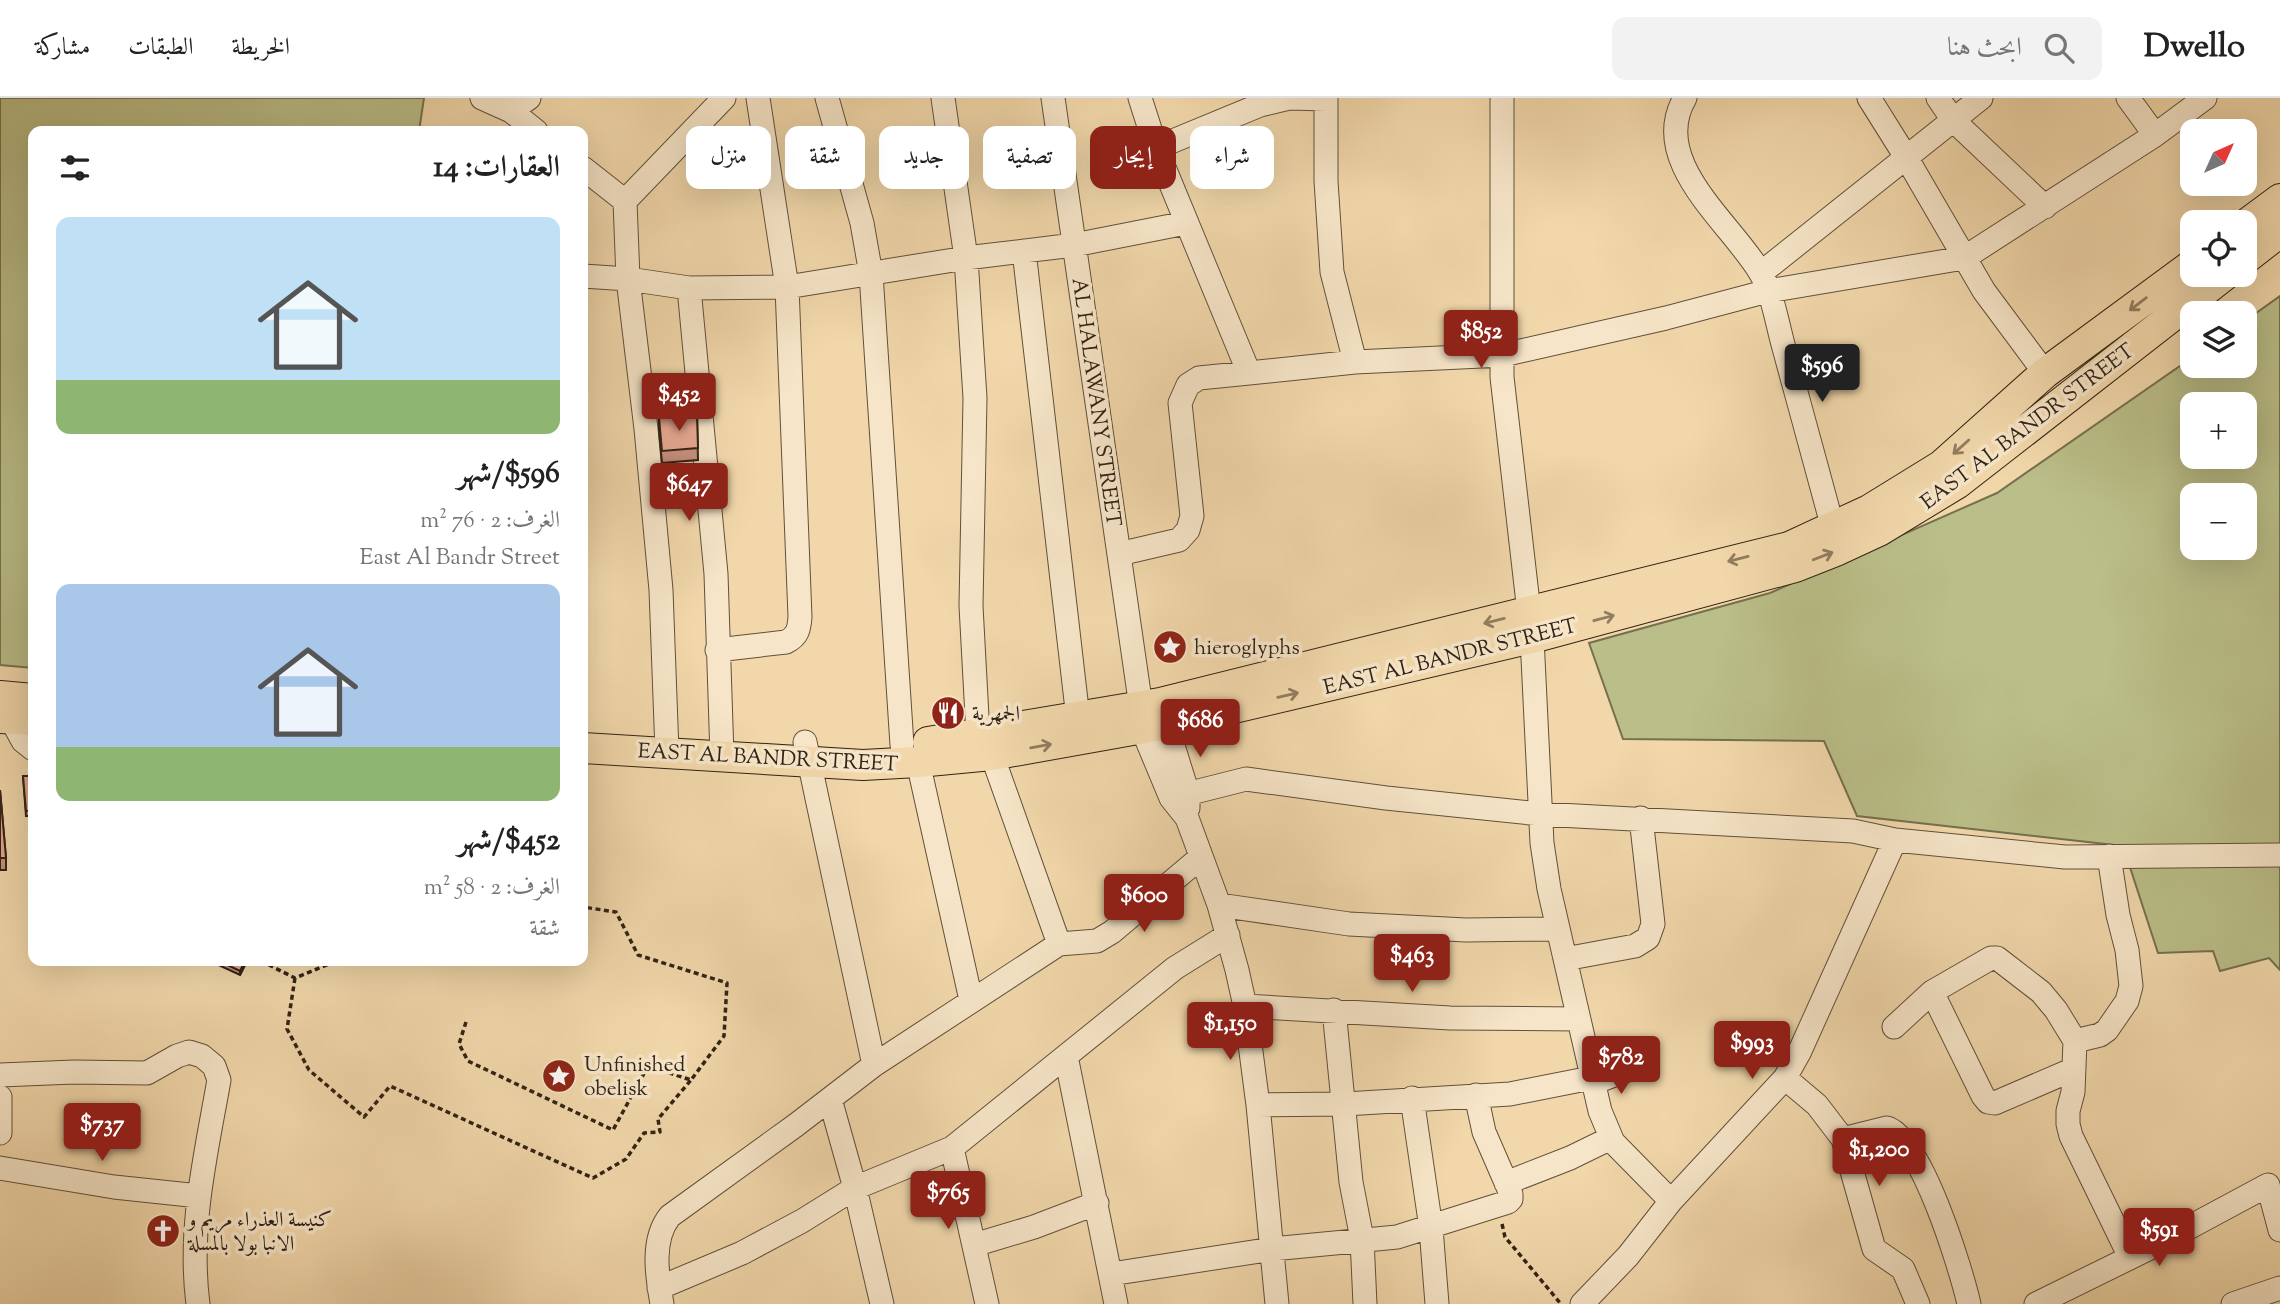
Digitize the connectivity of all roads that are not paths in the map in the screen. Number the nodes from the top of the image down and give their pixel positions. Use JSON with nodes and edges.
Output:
{"nodes":[{"id":1,"x":482,"y":98,"type":"edge"},
{"id":2,"x":724,"y":98,"type":"edge"},
{"id":3,"x":758,"y":98,"type":"edge"},
{"id":4,"x":827,"y":98,"type":"edge"},
{"id":5,"x":943,"y":98,"type":"edge"},
{"id":6,"x":1054,"y":98,"type":"edge"},
{"id":7,"x":1140,"y":98,"type":"edge"},
{"id":8,"x":1326,"y":98,"type":"edge"},
{"id":9,"x":1502,"y":98,"type":"edge"},
{"id":10,"x":1685,"y":98,"type":"edge"},
{"id":11,"x":1869,"y":98,"type":"edge"},
{"id":12,"x":1938,"y":98,"type":"edge"},
{"id":13,"x":1981,"y":98,"type":"edge"},
{"id":14,"x":2128,"y":98,"type":"edge"},
{"id":15,"x":2205,"y":98,"type":"edge"},
{"id":16,"x":520,"y":105,"type":"edge"},
{"id":17,"x":1953,"y":120,"type":"junction"},
{"id":18,"x":533,"y":126,"type":"edge"},
{"id":19,"x":1149,"y":126,"type":"edge"},
{"id":20,"x":2155,"y":135,"type":"junction"},
{"id":21,"x":1176,"y":140,"type":"edge"},
{"id":22,"x":1906,"y":157,"type":"junction"},
{"id":23,"x":588,"y":172,"type":"edge"},
{"id":24,"x":1172,"y":189,"type":"edge"},
{"id":25,"x":2280,"y":199,"type":"edge"},
{"id":26,"x":625,"y":201,"type":"junction"},
{"id":27,"x":2045,"y":207,"type":"junction"},
{"id":28,"x":2257,"y":216,"type":"edge"},
{"id":29,"x":1186,"y":223,"type":"junction"},
{"id":30,"x":2280,"y":232,"type":"edge"},
{"id":31,"x":1074,"y":245,"type":"junction"},
{"id":32,"x":2257,"y":250,"type":"edge"},
{"id":33,"x":1024,"y":251,"type":"junction"},
{"id":34,"x":966,"y":258,"type":"junction"},
{"id":35,"x":1965,"y":258,"type":"junction"},
{"id":36,"x":871,"y":274,"type":"junction"},
{"id":37,"x":2180,"y":274,"type":"edge"},
{"id":38,"x":588,"y":276,"type":"edge"},
{"id":39,"x":628,"y":279,"type":"junction"},
{"id":40,"x":1764,"y":282,"type":"junction"},
{"id":41,"x":787,"y":287,"type":"junction"},
{"id":42,"x":2209,"y":287,"type":"edge"},
{"id":43,"x":689,"y":288,"type":"junction"},
{"id":44,"x":1503,"y":355,"type":"junction"},
{"id":45,"x":1355,"y":362,"type":"junction"},
{"id":46,"x":1249,"y":373,"type":"junction"},
{"id":47,"x":2045,"y":373,"type":"junction"},
{"id":48,"x":2063,"y":399,"type":"junction"},
{"id":49,"x":2013,"y":400,"type":"junction"},
{"id":50,"x":2034,"y":422,"type":"junction"},
{"id":51,"x":1833,"y":528,"type":"junction"},
{"id":52,"x":1119,"y":554,"type":"junction"},
{"id":53,"x":1531,"y":625,"type":"junction"},
{"id":54,"x":717,"y":650,"type":"junction"},
{"id":55,"x":28,"y":702,"type":"edge"},
{"id":56,"x":11,"y":713,"type":"edge"},
{"id":57,"x":1149,"y":714,"type":"junction"},
{"id":58,"x":1078,"y":718,"type":"junction"},
{"id":59,"x":588,"y":735,"type":"edge"},
{"id":60,"x":667,"y":744,"type":"junction"},
{"id":61,"x":28,"y":745,"type":"edge"},
{"id":62,"x":985,"y":745,"type":"junction"},
{"id":63,"x":721,"y":747,"type":"junction"},
{"id":64,"x":588,"y":748,"type":"edge"},
{"id":65,"x":807,"y":752,"type":"junction"},
{"id":66,"x":910,"y":754,"type":"junction"},
{"id":67,"x":1180,"y":796,"type":"junction"},
{"id":68,"x":1540,"y":814,"type":"junction"},
{"id":69,"x":1641,"y":818,"type":"junction"},
{"id":70,"x":1895,"y":840,"type":"junction"},
{"id":71,"x":2280,"y":855,"type":"edge"},
{"id":72,"x":2109,"y":856,"type":"junction"},
{"id":73,"x":1201,"y":857,"type":"junction"},
{"id":74,"x":1219,"y":905,"type":"junction"},
{"id":75,"x":1558,"y":929,"type":"junction"},
{"id":76,"x":1228,"y":934,"type":"junction"},
{"id":77,"x":1059,"y":944,"type":"junction"},
{"id":78,"x":1565,"y":959,"type":"junction"},
{"id":79,"x":1932,"y":992,"type":"junction"},
{"id":80,"x":971,"y":1000,"type":"junction"},
{"id":81,"x":1245,"y":1006,"type":"junction"},
{"id":82,"x":1334,"y":1010,"type":"junction"},
{"id":83,"x":1578,"y":1019,"type":"junction"},
{"id":84,"x":1894,"y":1027,"type":"dead end"},
{"id":85,"x":2074,"y":1041,"type":"junction"},
{"id":86,"x":1066,"y":1056,"type":"junction"},
{"id":87,"x":874,"y":1065,"type":"junction"},
{"id":88,"x":1635,"y":1067,"type":"dead end"},
{"id":89,"x":2074,"y":1069,"type":"junction"},
{"id":90,"x":0,"y":1075,"type":"edge"},
{"id":91,"x":1785,"y":1078,"type":"junction"},
{"id":92,"x":1592,"y":1081,"type":"junction"},
{"id":93,"x":1476,"y":1095,"type":"junction"},
{"id":94,"x":0,"y":1097,"type":"edge"},
{"id":95,"x":1412,"y":1098,"type":"junction"},
{"id":96,"x":830,"y":1099,"type":"junction"},
{"id":97,"x":1345,"y":1104,"type":"junction"},
{"id":98,"x":1258,"y":1105,"type":"junction"},
{"id":99,"x":0,"y":1133,"type":"edge"},
{"id":100,"x":1611,"y":1138,"type":"junction"},
{"id":101,"x":1843,"y":1139,"type":"junction"},
{"id":102,"x":952,"y":1148,"type":"junction"},
{"id":103,"x":0,"y":1167,"type":"edge"},
{"id":104,"x":2274,"y":1181,"type":"edge"},
{"id":105,"x":855,"y":1188,"type":"junction"},
{"id":106,"x":1502,"y":1194,"type":"junction"},
{"id":107,"x":199,"y":1195,"type":"junction"},
{"id":108,"x":1671,"y":1200,"type":"junction"},
{"id":109,"x":1097,"y":1203,"type":"junction"},
{"id":110,"x":1431,"y":1228,"type":"junction"},
{"id":111,"x":2280,"y":1230,"type":"edge"},
{"id":112,"x":1362,"y":1239,"type":"junction"},
{"id":113,"x":974,"y":1245,"type":"junction"},
{"id":114,"x":1272,"y":1249,"type":"junction"},
{"id":115,"x":2130,"y":1256,"type":"junction"},
{"id":116,"x":1111,"y":1274,"type":"junction"},
{"id":117,"x":2280,"y":1288,"type":"edge"},
{"id":118,"x":661,"y":1296,"type":"edge"},
{"id":119,"x":198,"y":1304,"type":"edge"},
{"id":120,"x":882,"y":1304,"type":"edge"},
{"id":121,"x":987,"y":1304,"type":"edge"},
{"id":122,"x":1116,"y":1304,"type":"edge"},
{"id":123,"x":1277,"y":1304,"type":"edge"},
{"id":124,"x":1365,"y":1304,"type":"edge"},
{"id":125,"x":1437,"y":1304,"type":"edge"},
{"id":126,"x":1582,"y":1304,"type":"edge"},
{"id":127,"x":1918,"y":1304,"type":"edge"},
{"id":128,"x":1969,"y":1304,"type":"edge"},
{"id":129,"x":2036,"y":1304,"type":"edge"},
{"id":130,"x":2233,"y":1304,"type":"edge"}],
"edges":[{"from":1,"to":16,"type":"street"},
{"from":2,"to":26,"type":"street"},
{"from":3,"to":41,"type":"street"},
{"from":4,"to":36,"type":"street"},
{"from":5,"to":34,"type":"street"},
{"from":6,"to":31,"type":"street","name":"AL HALAWANY STREET"},
{"from":7,"to":19,"type":"street"},
{"from":8,"to":21,"type":"street"},
{"from":8,"to":45,"type":"street"},
{"from":9,"to":44,"type":"street"},
{"from":10,"to":40,"type":"street"},
{"from":11,"to":22,"type":"street"},
{"from":12,"to":17,"type":"street"},
{"from":13,"to":17,"type":"street"},
{"from":14,"to":20,"type":"street"},
{"from":15,"to":20,"type":"street"},
{"from":16,"to":18,"type":"street"},
{"from":17,"to":22,"type":"street"},
{"from":17,"to":27,"type":"street"},
{"from":20,"to":27,"type":"street"},
{"from":22,"to":35,"type":"street"},
{"from":22,"to":40,"type":"street"},
{"from":23,"to":26,"type":"street"},
{"from":24,"to":29,"type":"street"},
{"from":25,"to":28,"type":"main road"},
{"from":26,"to":39,"type":"street"},
{"from":27,"to":35,"type":"street"},
{"from":29,"to":31,"type":"street"},
{"from":29,"to":46,"type":"street"},
{"from":30,"to":32,"type":"main road"},
{"from":31,"to":33,"type":"street"},
{"from":31,"to":52,"type":"street","name":"AL HALAWANY STREET"},
{"from":33,"to":34,"type":"street"},
{"from":33,"to":58,"type":"street"},
{"from":34,"to":36,"type":"street"},
{"from":34,"to":62,"type":"street"},
{"from":35,"to":40,"type":"street"},
{"from":35,"to":47,"type":"street"},
{"from":36,"to":41,"type":"street"},
{"from":36,"to":66,"type":"street"},
{"from":37,"to":47,"type":"main road","name":"EAST AL BANDR STREET","one_way":true},
{"from":38,"to":39,"type":"street"},
{"from":39,"to":43,"type":"street"},
{"from":39,"to":60,"type":"street"},
{"from":40,"to":44,"type":"street"},
{"from":40,"to":51,"type":"street"},
{"from":41,"to":43,"type":"street"},
{"from":41,"to":54,"type":"street"},
{"from":42,"to":48,"type":"main road","name":"EAST AL BANDR STREET"},
{"from":43,"to":54,"type":"street"},
{"from":44,"to":45,"type":"street"},
{"from":44,"to":53,"type":"street"},
{"from":45,"to":46,"type":"street"},
{"from":46,"to":52,"type":"street"},
{"from":47,"to":48,"type":"main road"},
{"from":47,"to":49,"type":"main road","name":"EAST AL BANDR STREET"},
{"from":48,"to":50,"type":"main road","name":"EAST AL BANDR STREET"},
{"from":49,"to":50,"type":"main road"},
{"from":49,"to":51,"type":"main road","name":"EAST AL BANDR STREET","one_way":true},
{"from":53,"to":50,"type":"main road","name":"EAST AL BANDR STREET","one_way":true},
{"from":51,"to":53,"type":"main road","name":"EAST AL BANDR STREET","one_way":true},
{"from":52,"to":57,"type":"street","name":"AL HALAWANY STREET"},
{"from":53,"to":57,"type":"main road","name":"EAST AL BANDR STREET"},
{"from":53,"to":68,"type":"street"},
{"from":54,"to":63,"type":"street"},
{"from":55,"to":56,"type":"main road"},
{"from":56,"to":61,"type":"street"},
{"from":57,"to":58,"type":"main road","name":"EAST AL BANDR STREET"},
{"from":62,"to":57,"type":"main road","name":"EAST AL BANDR STREET","one_way":true},
{"from":57,"to":67,"type":"street","name":"AL HALAWANY STREET"},
{"from":58,"to":62,"type":"main road","name":"EAST AL BANDR STREET"},
{"from":59,"to":60,"type":"main road","name":"EAST AL BANDR STREET"},
{"from":60,"to":63,"type":"main road","name":"EAST AL BANDR STREET"},
{"from":60,"to":64,"type":"main road","name":"EAST AL BANDR STREET"},
{"from":62,"to":66,"type":"main road","name":"EAST AL BANDR STREET"},
{"from":62,"to":77,"type":"street"},
{"from":63,"to":65,"type":"main road","name":"EAST AL BANDR STREET"},
{"from":65,"to":66,"type":"main road","name":"EAST AL BANDR STREET"},
{"from":65,"to":87,"type":"street"},
{"from":66,"to":80,"type":"street"},
{"from":67,"to":68,"type":"street"},
{"from":67,"to":73,"type":"street","name":"AL HALAWANY STREET"},
{"from":68,"to":69,"type":"street"},
{"from":68,"to":75,"type":"street"},
{"from":69,"to":70,"type":"street"},
{"from":69,"to":78,"type":"street"},
{"from":70,"to":72,"type":"street"},
{"from":70,"to":91,"type":"street"},
{"from":71,"to":72,"type":"street"},
{"from":72,"to":85,"type":"street"},
{"from":73,"to":74,"type":"street","name":"AL HALAWANY STREET"},
{"from":73,"to":77,"type":"street"},
{"from":74,"to":75,"type":"street"},
{"from":74,"to":76,"type":"street","name":"AL HALAWANY STREET"},
{"from":75,"to":78,"type":"street"},
{"from":76,"to":81,"type":"street","name":"AL HALAWANY STREET"},
{"from":76,"to":86,"type":"street"},
{"from":77,"to":80,"type":"street"},
{"from":78,"to":83,"type":"street"},
{"from":79,"to":84,"type":"street"},
{"from":79,"to":85,"type":"street"},
{"from":79,"to":89,"type":"street"},
{"from":80,"to":87,"type":"street"},
{"from":81,"to":82,"type":"street"},
{"from":81,"to":98,"type":"street","name":"AL HALAWANY STREET"},
{"from":82,"to":83,"type":"street"},
{"from":82,"to":97,"type":"street"},
{"from":83,"to":92,"type":"street"},
{"from":85,"to":89,"type":"street"},
{"from":86,"to":102,"type":"street"},
{"from":86,"to":109,"type":"street"},
{"from":87,"to":96,"type":"street"},
{"from":88,"to":92,"type":"street"},
{"from":89,"to":115,"type":"street"},
{"from":90,"to":107,"type":"street"},
{"from":91,"to":101,"type":"street"},
{"from":91,"to":108,"type":"street"},
{"from":92,"to":93,"type":"street"},
{"from":92,"to":100,"type":"street"},
{"from":93,"to":95,"type":"street"},
{"from":93,"to":106,"type":"street"},
{"from":94,"to":99,"type":"street"},
{"from":95,"to":97,"type":"street"},
{"from":95,"to":110,"type":"street"},
{"from":96,"to":105,"type":"street"},
{"from":96,"to":118,"type":"street"},
{"from":97,"to":98,"type":"street"},
{"from":97,"to":112,"type":"street"},
{"from":98,"to":114,"type":"street","name":"AL HALAWANY STREET"},
{"from":100,"to":106,"type":"street"},
{"from":100,"to":108,"type":"street"},
{"from":101,"to":127,"type":"street"},
{"from":101,"to":128,"type":"street"},
{"from":102,"to":105,"type":"street"},
{"from":102,"to":113,"type":"street"},
{"from":103,"to":107,"type":"street"},
{"from":104,"to":111,"type":"street"},
{"from":104,"to":115,"type":"street"},
{"from":105,"to":118,"type":"street"},
{"from":105,"to":120,"type":"street"},
{"from":106,"to":110,"type":"street"},
{"from":107,"to":119,"type":"street"},
{"from":108,"to":126,"type":"street"},
{"from":109,"to":113,"type":"street"},
{"from":109,"to":116,"type":"street"},
{"from":110,"to":112,"type":"street"},
{"from":110,"to":125,"type":"street"},
{"from":112,"to":114,"type":"street"},
{"from":112,"to":124,"type":"street"},
{"from":113,"to":121,"type":"street"},
{"from":114,"to":116,"type":"street"},
{"from":114,"to":123,"type":"street","name":"AL HALAWANY STREET"},
{"from":115,"to":129,"type":"street"},
{"from":116,"to":122,"type":"street"},
{"from":117,"to":130,"type":"street"}]}
